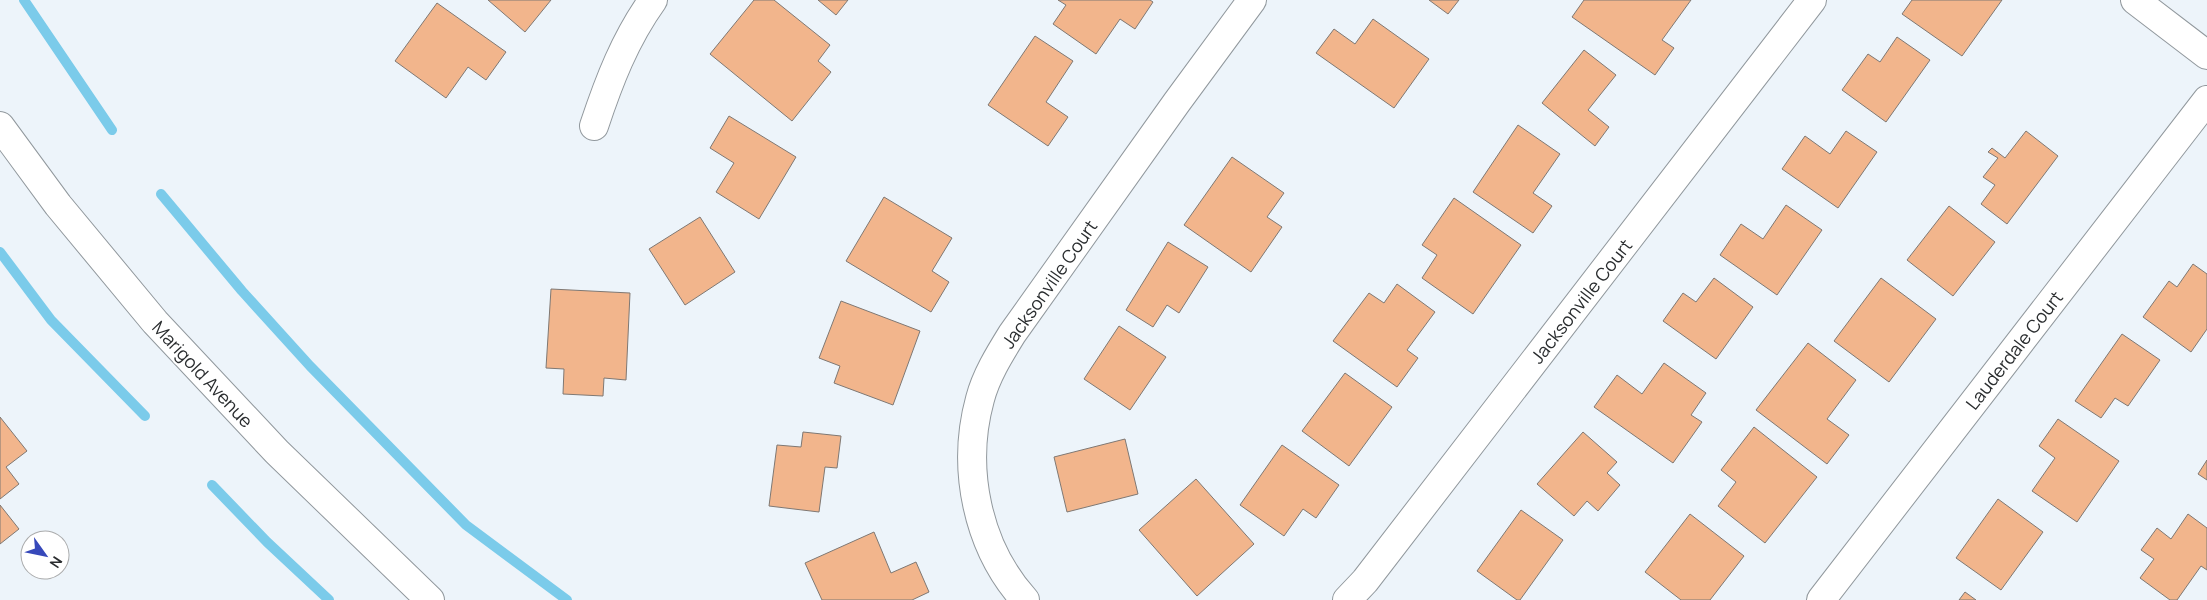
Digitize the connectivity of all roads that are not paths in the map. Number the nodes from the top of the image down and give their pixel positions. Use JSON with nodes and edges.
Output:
{"nodes":[{"id":1,"x":653,"y":0,"type":"edge"},
{"id":2,"x":1252,"y":0,"type":"edge"},
{"id":3,"x":1812,"y":0,"type":"edge"},
{"id":4,"x":2135,"y":0,"type":"edge"},
{"id":5,"x":2207,"y":55,"type":"edge"},
{"id":6,"x":2207,"y":100,"type":"edge"},
{"id":7,"x":0,"y":126,"type":"edge"},
{"id":8,"x":594,"y":126,"type":"dead end"},
{"id":9,"x":430,"y":600,"type":"edge"},
{"id":10,"x":1025,"y":600,"type":"edge"},
{"id":11,"x":1348,"y":600,"type":"edge"},
{"id":12,"x":1821,"y":600,"type":"edge"}],
"edges":[{"from":1,"to":8,"type":"street"},
{"from":2,"to":10,"type":"street","name":"Jacksonville Court"},
{"from":3,"to":11,"type":"street","name":"Jacksonville Court"},
{"from":4,"to":5,"type":"street"},
{"from":6,"to":12,"type":"street","name":"Lauderdale Court"},
{"from":7,"to":9,"type":"street","name":"Marigold Avenue"}]}
